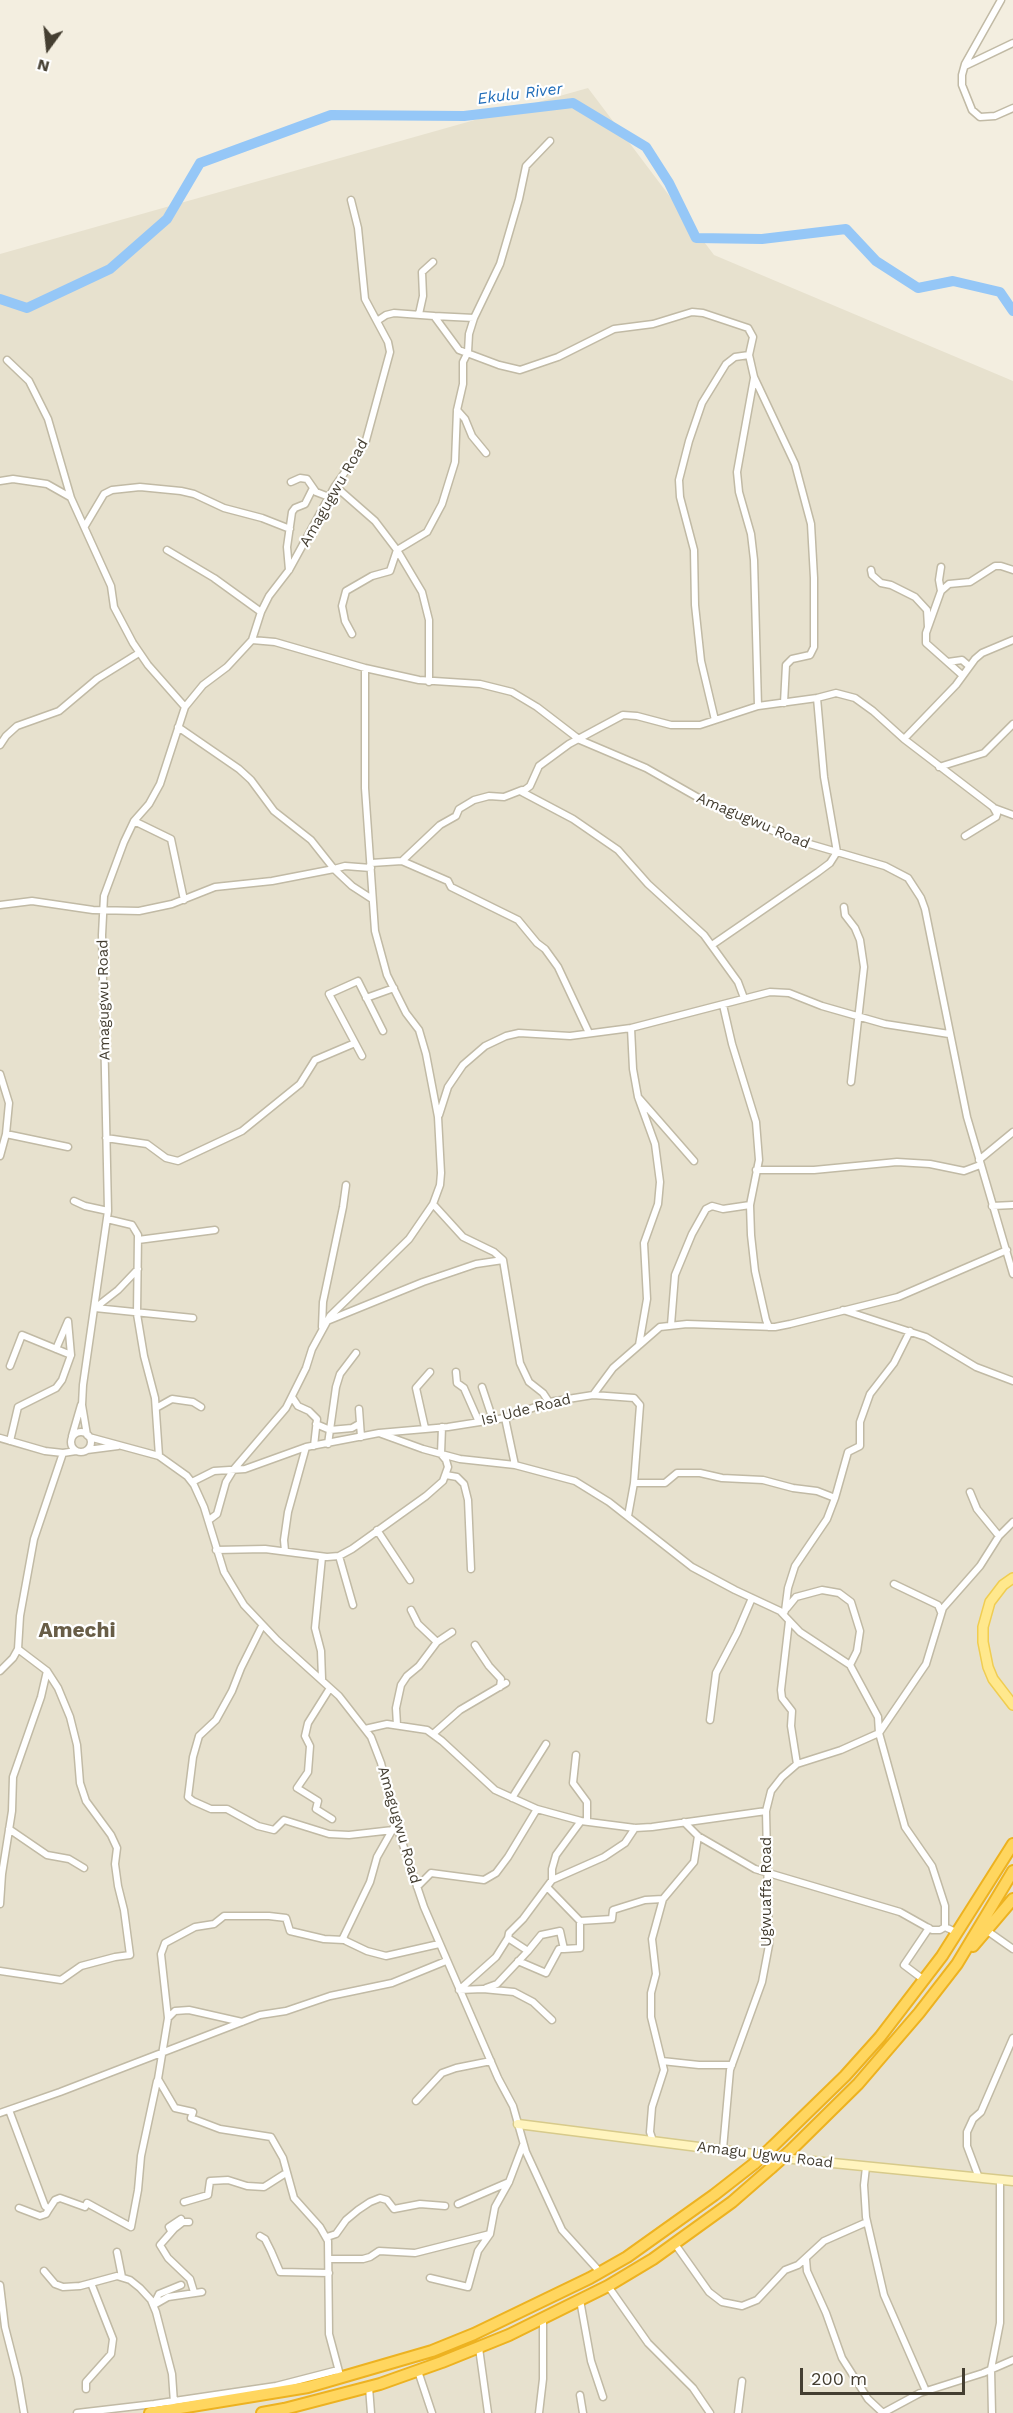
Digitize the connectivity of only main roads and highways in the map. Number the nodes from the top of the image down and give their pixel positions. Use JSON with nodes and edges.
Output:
{"nodes":[{"id":1,"x":1013,"y":1578,"type":"edge"},
{"id":2,"x":1013,"y":1705,"type":"edge"},
{"id":3,"x":1013,"y":1844,"type":"edge"},
{"id":4,"x":1013,"y":1871,"type":"edge"},
{"id":5,"x":1013,"y":1899,"type":"edge"},
{"id":6,"x":957,"y":1964,"type":"junction"},
{"id":7,"x":170,"y":2409,"type":"edge"},
{"id":8,"x":284,"y":2411,"type":"edge"},
{"id":9,"x":150,"y":2413,"type":"edge"},
{"id":10,"x":262,"y":2413,"type":"edge"}],
"edges":[{"from":1,"to":2,"type":"main road"},
{"from":3,"to":7,"type":"highway","bridge":true},
{"from":4,"to":6,"type":"highway"},
{"from":5,"to":6,"type":"highway"},
{"from":6,"to":8,"type":"highway","bridge":true},
{"from":7,"to":9,"type":"highway"},
{"from":8,"to":10,"type":"highway"}]}
